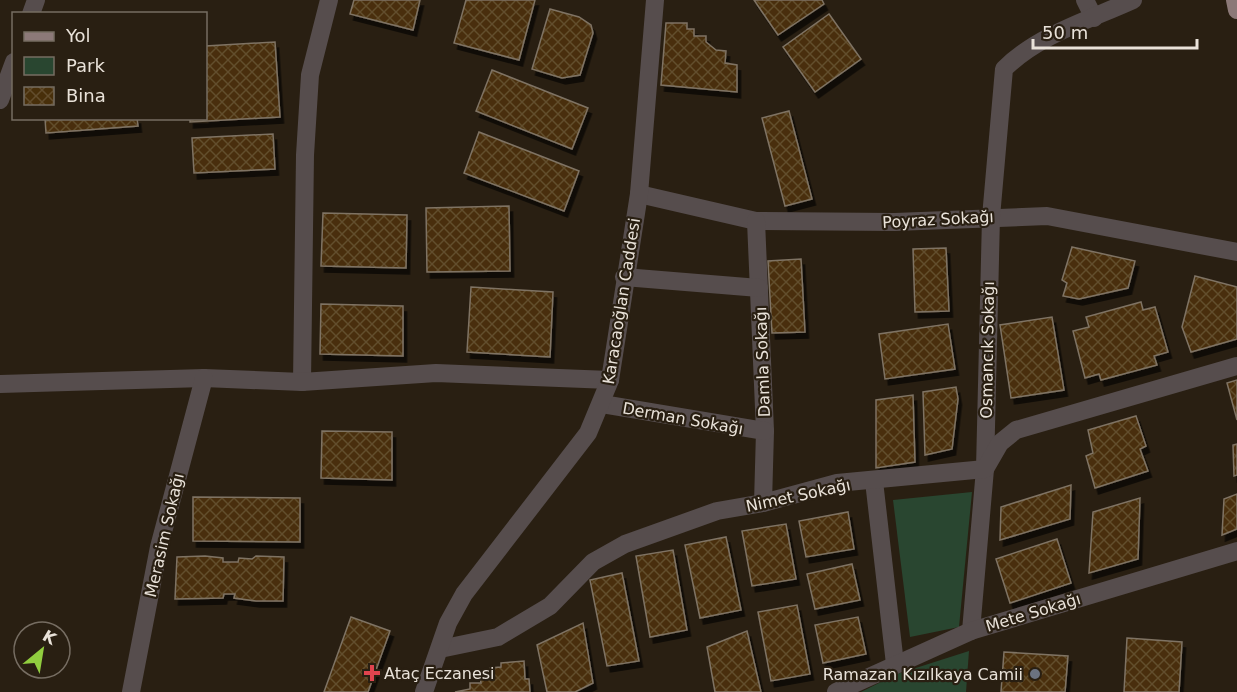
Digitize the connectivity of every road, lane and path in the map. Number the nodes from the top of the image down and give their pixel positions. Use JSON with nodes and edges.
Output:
{"nodes":[{"id":1,"x":329,"y":0,"type":"edge"},
{"id":2,"x":655,"y":0,"type":"edge"},
{"id":3,"x":1084,"y":0,"type":"edge"},
{"id":4,"x":1133,"y":0,"type":"edge"},
{"id":5,"x":1235,"y":0,"type":"edge"},
{"id":6,"x":1237,"y":10,"type":"edge"},
{"id":7,"x":1094,"y":18,"type":"junction"},
{"id":8,"x":12,"y":67,"type":"edge"},
{"id":9,"x":0,"y":100,"type":"edge"},
{"id":10,"x":639,"y":194,"type":"junction"},
{"id":11,"x":991,"y":217,"type":"junction"},
{"id":12,"x":756,"y":221,"type":"junction"},
{"id":13,"x":1237,"y":252,"type":"edge"},
{"id":14,"x":624,"y":277,"type":"junction"},
{"id":15,"x":759,"y":288,"type":"junction"},
{"id":16,"x":1237,"y":366,"type":"edge"},
{"id":17,"x":204,"y":378,"type":"junction"},
{"id":18,"x":610,"y":380,"type":"junction"},
{"id":19,"x":302,"y":382,"type":"junction"},
{"id":20,"x":0,"y":384,"type":"edge"},
{"id":21,"x":602,"y":404,"type":"junction"},
{"id":22,"x":765,"y":431,"type":"junction"},
{"id":23,"x":985,"y":469,"type":"junction"},
{"id":24,"x":874,"y":481,"type":"junction"},
{"id":25,"x":762,"y":503,"type":"junction"},
{"id":26,"x":1237,"y":551,"type":"edge"},
{"id":27,"x":971,"y":631,"type":"junction"},
{"id":28,"x":440,"y":649,"type":"junction"},
{"id":29,"x":895,"y":664,"type":"junction"},
{"id":30,"x":131,"y":692,"type":"edge"},
{"id":31,"x":424,"y":692,"type":"edge"},
{"id":32,"x":836,"y":692,"type":"edge"}],
"edges":[{"from":1,"to":19,"type":"street"},
{"from":2,"to":10,"type":"street","name":"Karacaoğlan Caddesi"},
{"from":3,"to":7,"type":"street"},
{"from":4,"to":7,"type":"street"},
{"from":5,"to":6,"type":"main road"},
{"from":7,"to":11,"type":"street","name":"Osmancık Sokağı"},
{"from":8,"to":9,"type":"street"},
{"from":10,"to":12,"type":"street","name":"Poyraz Sokağı"},
{"from":10,"to":14,"type":"street","name":"Karacaoğlan Caddesi"},
{"from":11,"to":12,"type":"street","name":"Poyraz Sokağı"},
{"from":11,"to":13,"type":"street","name":"Poyraz Sokağı"},
{"from":11,"to":23,"type":"street","name":"Osmancık Sokağı"},
{"from":12,"to":15,"type":"street","name":"Damla Sokağı"},
{"from":14,"to":15,"type":"street"},
{"from":14,"to":18,"type":"street","name":"Karacaoğlan Caddesi"},
{"from":15,"to":22,"type":"street","name":"Damla Sokağı"},
{"from":16,"to":23,"type":"street"},
{"from":17,"to":19,"type":"street"},
{"from":17,"to":20,"type":"street"},
{"from":17,"to":30,"type":"street","name":"Merasim Sokağı"},
{"from":18,"to":19,"type":"street"},
{"from":18,"to":21,"type":"street","name":"Karacaoğlan Caddesi"},
{"from":21,"to":22,"type":"street","name":"Derman Sokağı"},
{"from":21,"to":28,"type":"street","name":"Karacaoğlan Caddesi"},
{"from":22,"to":25,"type":"street","name":"Damla Sokağı"},
{"from":23,"to":24,"type":"street","name":"Nimet Sokağı"},
{"from":23,"to":27,"type":"street","name":"Osmancık Sokağı"},
{"from":24,"to":25,"type":"street","name":"Nimet Sokağı"},
{"from":24,"to":29,"type":"street"},
{"from":25,"to":28,"type":"street","name":"Nimet Sokağı"},
{"from":26,"to":27,"type":"street","name":"Mete Sokağı"},
{"from":27,"to":29,"type":"street","name":"Mete Sokağı"},
{"from":28,"to":31,"type":"street","name":"Karacaoğlan Caddesi"},
{"from":29,"to":32,"type":"street","name":"Mete Sokağı"}]}
